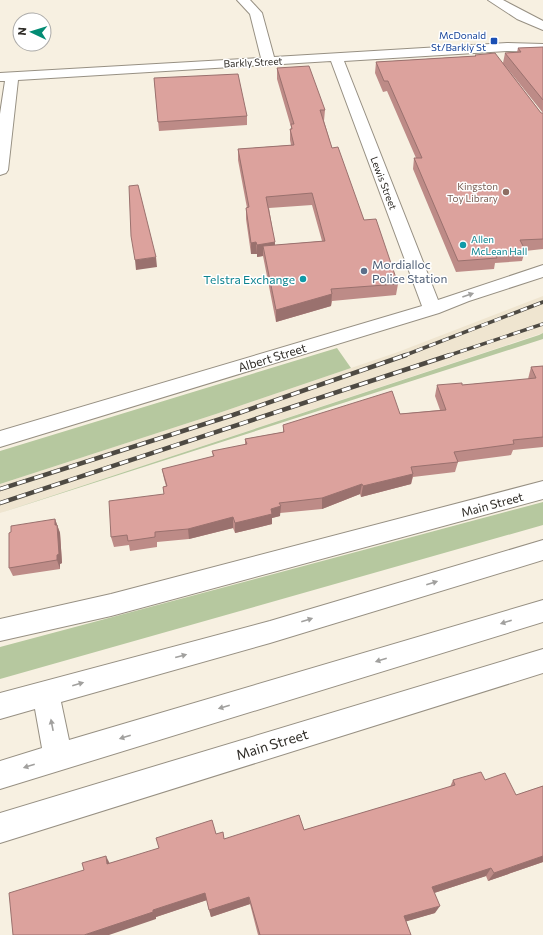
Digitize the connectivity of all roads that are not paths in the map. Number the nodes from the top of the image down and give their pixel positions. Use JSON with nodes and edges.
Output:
{"nodes":[{"id":1,"x":243,"y":0,"type":"edge"},
{"id":2,"x":494,"y":0,"type":"edge"},
{"id":3,"x":521,"y":16,"type":"junction"},
{"id":4,"x":543,"y":26,"type":"edge"},
{"id":5,"x":543,"y":33,"type":"edge"},
{"id":6,"x":543,"y":40,"type":"edge"},
{"id":7,"x":507,"y":47,"type":"junction"},
{"id":8,"x":543,"y":48,"type":"edge"},
{"id":9,"x":336,"y":57,"type":"junction"},
{"id":10,"x":268,"y":61,"type":"junction"},
{"id":11,"x":6,"y":77,"type":"edge"},
{"id":12,"x":0,"y":170,"type":"edge"},
{"id":13,"x":543,"y":271,"type":"edge"},
{"id":14,"x":432,"y":309,"type":"junction"},
{"id":15,"x":0,"y":439,"type":"edge"},
{"id":16,"x":543,"y":490,"type":"edge"},
{"id":17,"x":543,"y":550,"type":"edge"},
{"id":18,"x":543,"y":611,"type":"edge"},
{"id":19,"x":0,"y":630,"type":"edge"},
{"id":20,"x":543,"y":661,"type":"edge"},
{"id":21,"x":46,"y":693,"type":"junction"},
{"id":22,"x":0,"y":706,"type":"edge"},
{"id":23,"x":58,"y":757,"type":"junction"},
{"id":24,"x":0,"y":775,"type":"edge"},
{"id":25,"x":0,"y":828,"type":"edge"}],
"edges":[{"from":1,"to":10,"type":"main road"},
{"from":2,"to":3,"type":"main road"},
{"from":3,"to":4,"type":"main road"},
{"from":3,"to":5,"type":"main road"},
{"from":6,"to":7,"type":"main road","name":"Barkly Street"},
{"from":7,"to":8,"type":"main road","name":"Barkly Street"},
{"from":7,"to":9,"type":"main road","name":"Barkly Street"},
{"from":9,"to":10,"type":"main road","name":"Barkly Street"},
{"from":9,"to":14,"type":"main road","name":"Lewis Street"},
{"from":10,"to":11,"type":"main road","name":"Barkly Street"},
{"from":11,"to":12,"type":"main road"},
{"from":14,"to":13,"type":"main road","name":"Albert Street","one_way":true},
{"from":14,"to":15,"type":"main road","name":"Albert Street"},
{"from":16,"to":19,"type":"main road","name":"Main Street"},
{"from":21,"to":17,"type":"main road","one_way":true},
{"from":18,"to":23,"type":"main road","one_way":true},
{"from":20,"to":25,"type":"main road","name":"Main Street"},
{"from":21,"to":22,"type":"main road"},
{"from":23,"to":21,"type":"main road","one_way":true},
{"from":23,"to":24,"type":"main road","one_way":true}]}
